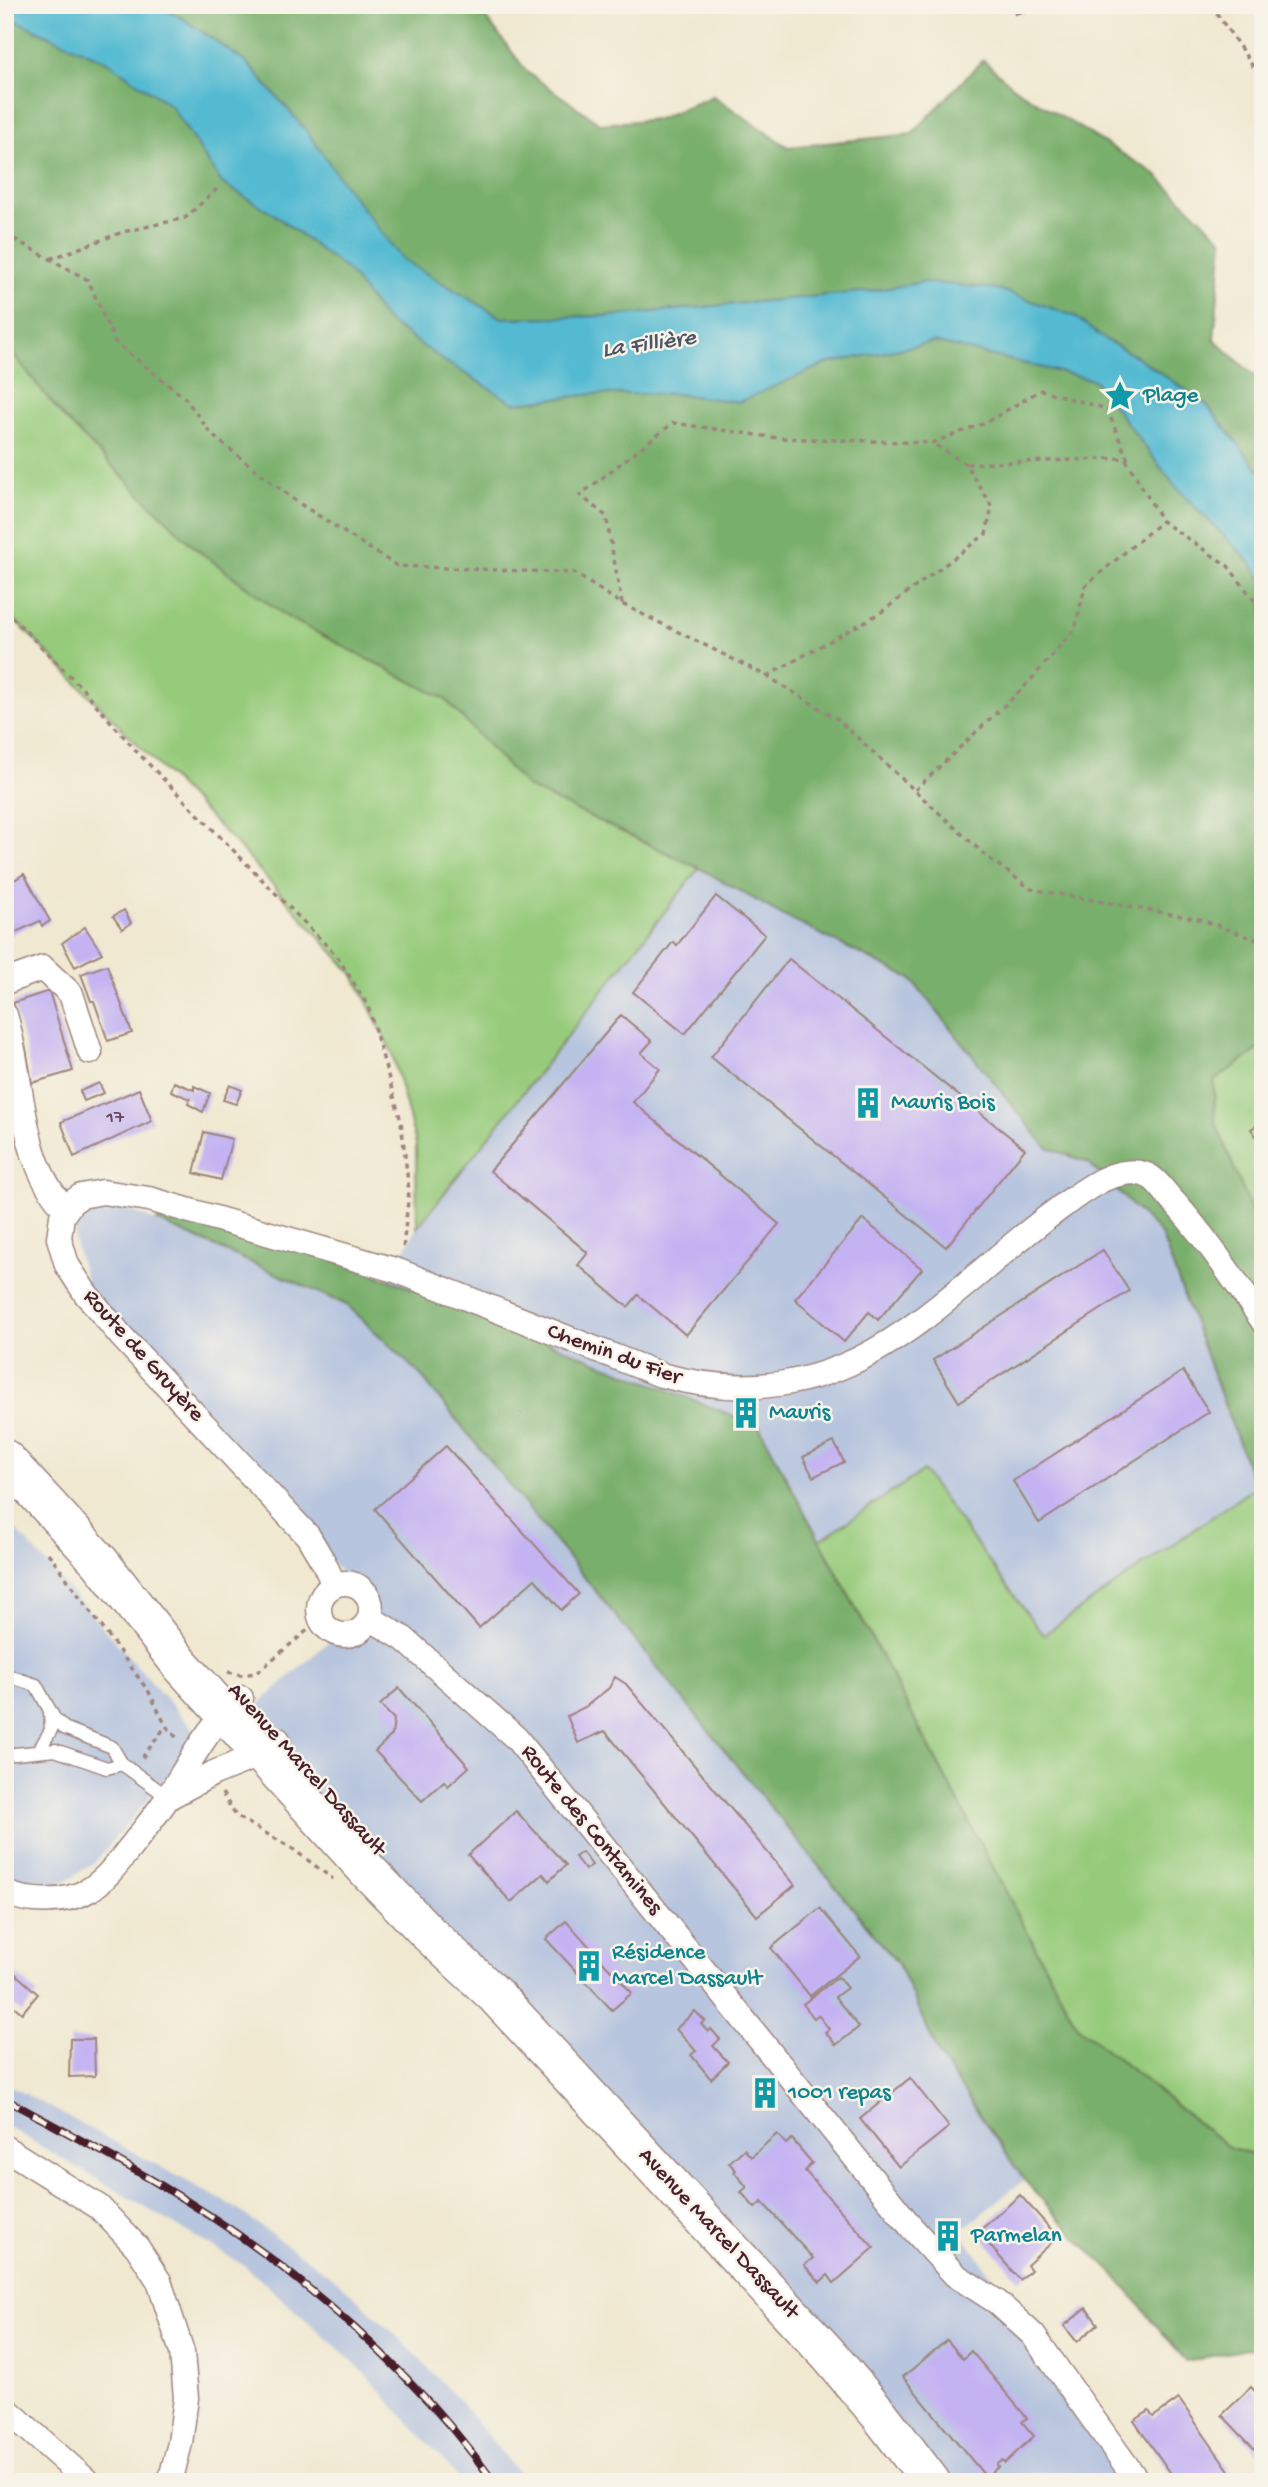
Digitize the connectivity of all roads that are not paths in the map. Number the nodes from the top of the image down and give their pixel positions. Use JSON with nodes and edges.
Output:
{"nodes":[{"id":1,"x":5,"y":982,"type":"edge"},
{"id":2,"x":5,"y":1015,"type":"edge"},
{"id":3,"x":90,"y":1052,"type":"dead end"},
{"id":4,"x":66,"y":1209,"type":"junction"},
{"id":5,"x":1263,"y":1321,"type":"edge"},
{"id":6,"x":5,"y":1459,"type":"edge"},
{"id":7,"x":100,"y":1562,"type":"junction"},
{"id":8,"x":334,"y":1585,"type":"junction"},
{"id":9,"x":370,"y":1618,"type":"junction"},
{"id":10,"x":5,"y":1675,"type":"edge"},
{"id":11,"x":232,"y":1705,"type":"junction"},
{"id":12,"x":50,"y":1711,"type":"junction"},
{"id":13,"x":270,"y":1747,"type":"junction"},
{"id":14,"x":39,"y":1750,"type":"junction"},
{"id":15,"x":5,"y":1755,"type":"edge"},
{"id":16,"x":127,"y":1768,"type":"junction"},
{"id":17,"x":168,"y":1797,"type":"junction"},
{"id":18,"x":5,"y":1893,"type":"edge"},
{"id":19,"x":5,"y":2148,"type":"edge"},
{"id":20,"x":5,"y":2408,"type":"edge"},
{"id":21,"x":88,"y":2482,"type":"edge"},
{"id":22,"x":170,"y":2482,"type":"edge"},
{"id":23,"x":932,"y":2482,"type":"edge"},
{"id":24,"x":1138,"y":2482,"type":"edge"}],
"edges":[{"from":1,"to":3,"type":"street"},
{"from":2,"to":4,"type":"street"},
{"from":4,"to":5,"type":"street","name":"Chemin du Fier"},
{"from":4,"to":8,"type":"street","name":"Route de Gruyère"},
{"from":6,"to":7,"type":"main road","name":"Avenue Marcel Dassault"},
{"from":7,"to":11,"type":"main road","name":"Avenue Marcel Dassault"},
{"from":7,"to":11,"type":"main road","name":"Avenue Marcel Dassault"},
{"from":8,"to":9,"type":"street"},
{"from":8,"to":9,"type":"street"},
{"from":9,"to":24,"type":"street","name":"Route des Contamines"},
{"from":10,"to":12,"type":"lane"},
{"from":11,"to":13,"type":"main road","name":"Avenue Marcel Dassault"},
{"from":11,"to":17,"type":"street"},
{"from":12,"to":14,"type":"lane"},
{"from":12,"to":16,"type":"lane"},
{"from":13,"to":17,"type":"street"},
{"from":13,"to":23,"type":"main road","name":"Avenue Marcel Dassault"},
{"from":14,"to":15,"type":"lane"},
{"from":14,"to":16,"type":"lane"},
{"from":16,"to":17,"type":"lane"},
{"from":17,"to":18,"type":"street"},
{"from":19,"to":22,"type":"street"},
{"from":20,"to":21,"type":"street"}]}
